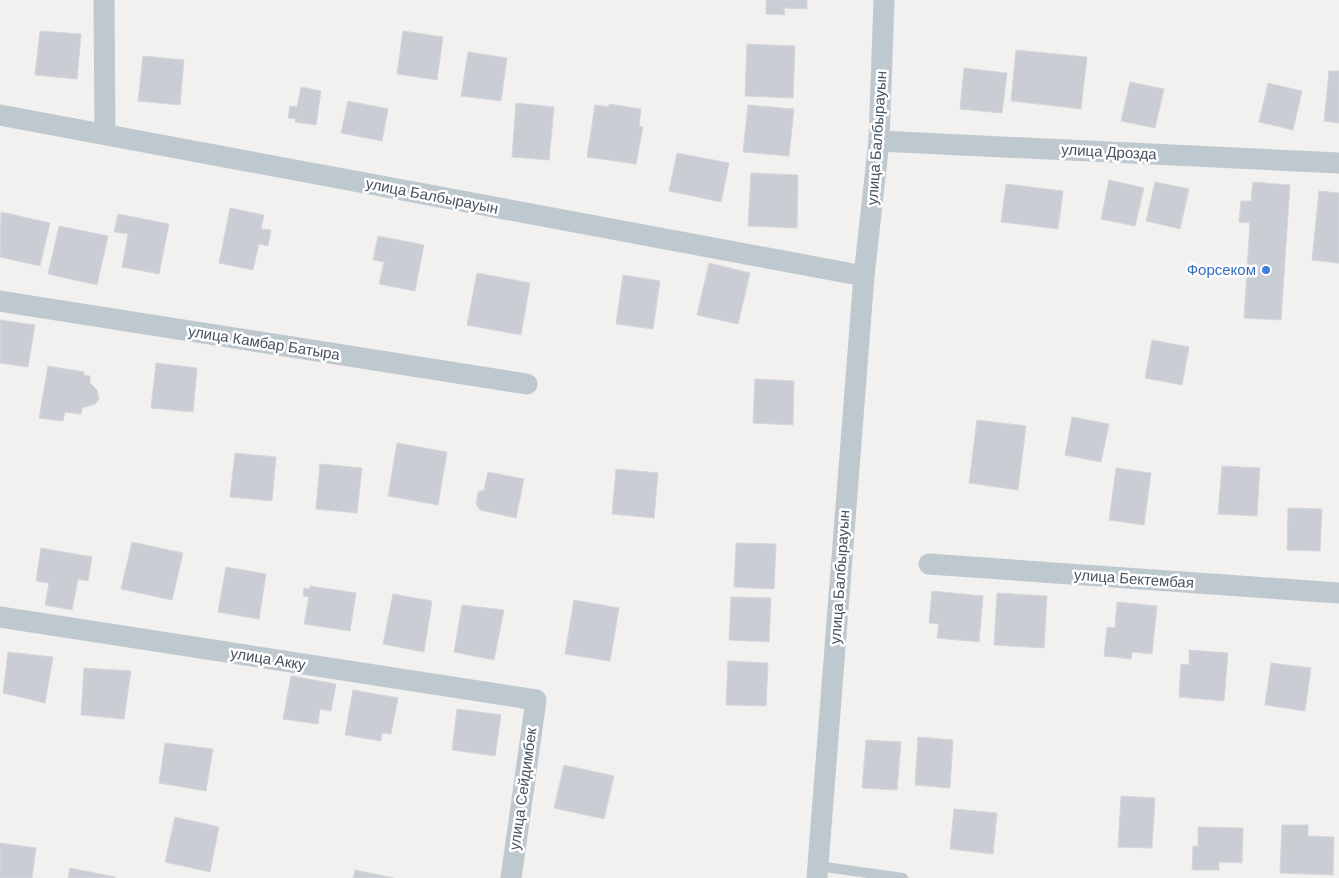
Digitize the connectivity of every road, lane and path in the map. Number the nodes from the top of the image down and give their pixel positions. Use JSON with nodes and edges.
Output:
{"nodes":[{"id":1,"x":104,"y":0,"type":"edge"},
{"id":2,"x":884,"y":0,"type":"edge"},
{"id":3,"x":0,"y":115,"type":"edge"},
{"id":4,"x":105,"y":134,"type":"junction"},
{"id":5,"x":879,"y":141,"type":"junction"},
{"id":6,"x":1339,"y":163,"type":"edge"},
{"id":7,"x":864,"y":276,"type":"junction"},
{"id":8,"x":0,"y":301,"type":"edge"},
{"id":9,"x":527,"y":384,"type":"dead end"},
{"id":10,"x":929,"y":564,"type":"dead end"},
{"id":11,"x":1339,"y":593,"type":"edge"},
{"id":12,"x":0,"y":617,"type":"edge"},
{"id":13,"x":536,"y":700,"type":"joint"},
{"id":14,"x":818,"y":872,"type":"edge"},
{"id":15,"x":511,"y":878,"type":"edge"},
{"id":16,"x":903,"y":878,"type":"edge"}],
"edges":[{"from":1,"to":4,"type":"street"},
{"from":2,"to":5,"type":"street","name":"улица Балбырауын"},
{"from":3,"to":4,"type":"street","name":"улица Балбырауын"},
{"from":4,"to":7,"type":"street","name":"улица Балбырауын"},
{"from":5,"to":6,"type":"street","name":"улица Дрозда"},
{"from":5,"to":7,"type":"street","name":"улица Балбырауын"},
{"from":7,"to":14,"type":"street","name":"улица Балбырауын"},
{"from":8,"to":9,"type":"street","name":"улица Камбар Батыра"},
{"from":10,"to":11,"type":"street","name":"улица Бектембая"},
{"from":12,"to":13,"type":"street","name":"улица Акку"},
{"from":13,"to":15,"type":"street","name":"улица Сейдимбек"},
{"from":14,"to":16,"type":"lane"}]}
